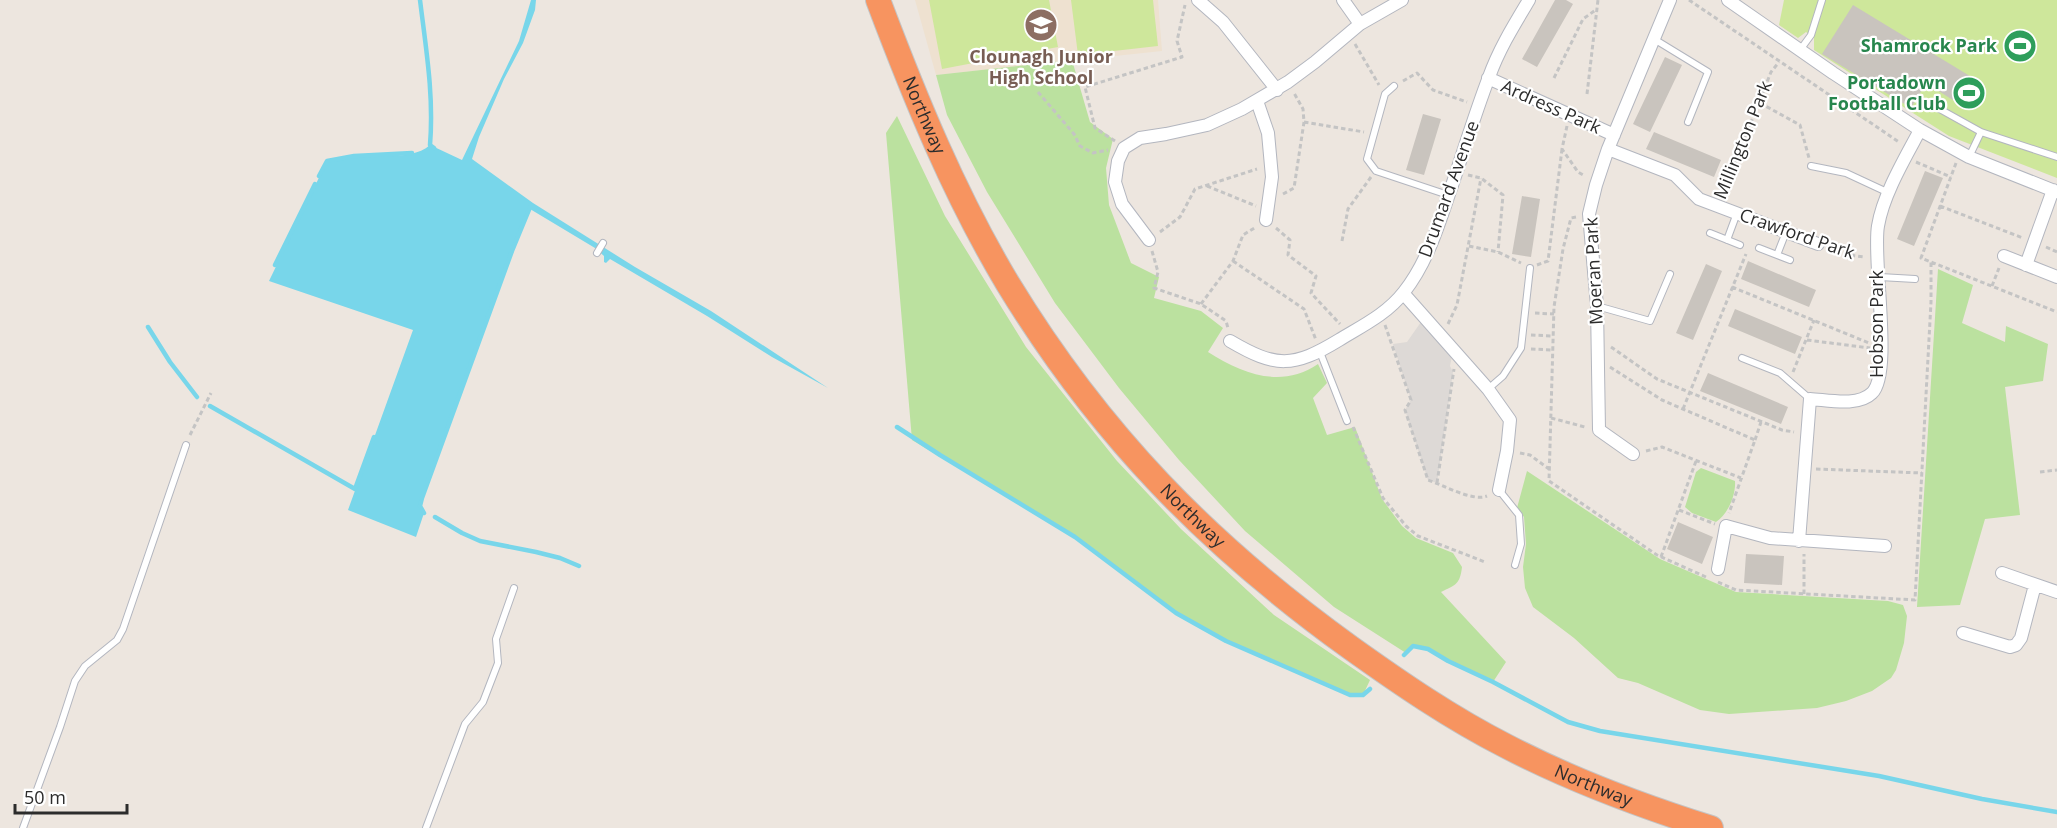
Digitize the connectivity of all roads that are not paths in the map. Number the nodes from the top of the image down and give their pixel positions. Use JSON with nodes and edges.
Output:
{"nodes":[{"id":1,"x":878,"y":0,"type":"edge"},
{"id":2,"x":1198,"y":0,"type":"edge"},
{"id":3,"x":1343,"y":0,"type":"edge"},
{"id":4,"x":1402,"y":0,"type":"edge"},
{"id":5,"x":1529,"y":0,"type":"edge"},
{"id":6,"x":1670,"y":0,"type":"edge"},
{"id":7,"x":1728,"y":0,"type":"edge"},
{"id":8,"x":1822,"y":0,"type":"edge"},
{"id":9,"x":1360,"y":24,"type":"junction"},
{"id":10,"x":1654,"y":39,"type":"junction"},
{"id":11,"x":1800,"y":50,"type":"junction"},
{"id":12,"x":1488,"y":78,"type":"junction"},
{"id":13,"x":1394,"y":86,"type":"road end"},
{"id":14,"x":1277,"y":90,"type":"junction"},
{"id":15,"x":1257,"y":101,"type":"junction"},
{"id":16,"x":1936,"y":107,"type":"dead end"},
{"id":17,"x":1688,"y":122,"type":"dead end"},
{"id":18,"x":1920,"y":130,"type":"junction"},
{"id":19,"x":1981,"y":132,"type":"junction"},
{"id":20,"x":1614,"y":135,"type":"junction"},
{"id":21,"x":1608,"y":149,"type":"junction"},
{"id":22,"x":1965,"y":155,"type":"junction"},
{"id":23,"x":2057,"y":157,"type":"edge"},
{"id":24,"x":1811,"y":166,"type":"road end"},
{"id":25,"x":2055,"y":191,"type":"edge"},
{"id":26,"x":1889,"y":193,"type":"junction"},
{"id":27,"x":1449,"y":195,"type":"junction"},
{"id":28,"x":1718,"y":206,"type":"joint"},
{"id":29,"x":1268,"y":211,"type":"road end"},
{"id":30,"x":1737,"y":213,"type":"junction"},
{"id":31,"x":1786,"y":232,"type":"junction"},
{"id":32,"x":1710,"y":233,"type":"dead end"},
{"id":33,"x":1149,"y":240,"type":"road end"},
{"id":34,"x":1727,"y":240,"type":"junction"},
{"id":35,"x":603,"y":243,"type":"dead end"},
{"id":36,"x":1818,"y":244,"type":"road end"},
{"id":37,"x":1740,"y":245,"type":"dead end"},
{"id":38,"x":1759,"y":248,"type":"dead end"},
{"id":39,"x":597,"y":253,"type":"dead end"},
{"id":40,"x":1777,"y":255,"type":"junction"},
{"id":41,"x":2004,"y":256,"type":"dead end"},
{"id":42,"x":1790,"y":260,"type":"dead end"},
{"id":43,"x":2026,"y":265,"type":"junction"},
{"id":44,"x":1530,"y":268,"type":"road end"},
{"id":45,"x":1670,"y":274,"type":"dead end"},
{"id":46,"x":1880,"y":277,"type":"junction"},
{"id":47,"x":2057,"y":278,"type":"edge"},
{"id":48,"x":1915,"y":279,"type":"dead end"},
{"id":49,"x":1403,"y":293,"type":"junction"},
{"id":50,"x":1597,"y":306,"type":"junction"},
{"id":51,"x":1230,"y":341,"type":"road end"},
{"id":52,"x":1320,"y":352,"type":"junction"},
{"id":53,"x":1742,"y":358,"type":"dead end"},
{"id":54,"x":1488,"y":389,"type":"junction"},
{"id":55,"x":1810,"y":399,"type":"junction"},
{"id":56,"x":1347,"y":422,"type":"road end"},
{"id":57,"x":186,"y":445,"type":"road end"},
{"id":58,"x":1633,"y":454,"type":"road end"},
{"id":59,"x":1500,"y":490,"type":"joint"},
{"id":60,"x":1799,"y":541,"type":"junction"},
{"id":61,"x":1885,"y":546,"type":"dead end"},
{"id":62,"x":1515,"y":566,"type":"dead end"},
{"id":63,"x":1718,"y":569,"type":"dead end"},
{"id":64,"x":2002,"y":573,"type":"dead end"},
{"id":65,"x":2035,"y":585,"type":"junction"},
{"id":66,"x":514,"y":588,"type":"dead end"},
{"id":67,"x":2057,"y":592,"type":"edge"},
{"id":68,"x":1963,"y":633,"type":"dead end"},
{"id":69,"x":22,"y":828,"type":"edge"},
{"id":70,"x":426,"y":828,"type":"edge"},
{"id":71,"x":1711,"y":828,"type":"edge"}],
"edges":[{"from":1,"to":71,"type":"highway","name":"Northway"},
{"from":2,"to":14,"type":"street"},
{"from":3,"to":9,"type":"street"},
{"from":4,"to":9,"type":"street"},
{"from":5,"to":12,"type":"street","name":"Drumard Avenue"},
{"from":6,"to":10,"type":"street"},
{"from":7,"to":11,"type":"street"},
{"from":8,"to":11,"type":"lane"},
{"from":9,"to":14,"type":"street"},
{"from":10,"to":17,"type":"lane"},
{"from":10,"to":20,"type":"street"},
{"from":11,"to":18,"type":"street"},
{"from":12,"to":20,"type":"street","name":"Ardress Park"},
{"from":12,"to":27,"type":"street","name":"Drumard Avenue"},
{"from":13,"to":27,"type":"lane"},
{"from":14,"to":15,"type":"street"},
{"from":15,"to":29,"type":"street"},
{"from":15,"to":33,"type":"street"},
{"from":16,"to":19,"type":"lane"},
{"from":18,"to":22,"type":"street"},
{"from":18,"to":26,"type":"street","name":"Hobson Park"},
{"from":19,"to":22,"type":"lane"},
{"from":19,"to":23,"type":"lane"},
{"from":20,"to":21,"type":"street","name":"Moeran Park"},
{"from":21,"to":28,"type":"street","name":"Millington Park"},
{"from":21,"to":50,"type":"street","name":"Moeran Park"},
{"from":22,"to":25,"type":"street"},
{"from":24,"to":26,"type":"lane"},
{"from":25,"to":43,"type":"street"},
{"from":26,"to":46,"type":"street","name":"Hobson Park"},
{"from":27,"to":49,"type":"street","name":"Drumard Avenue"},
{"from":28,"to":30,"type":"street","name":"Crawford Park"},
{"from":30,"to":31,"type":"street","name":"Crawford Park"},
{"from":30,"to":34,"type":"lane"},
{"from":31,"to":36,"type":"street","name":"Crawford Park"},
{"from":31,"to":40,"type":"lane"},
{"from":32,"to":34,"type":"lane"},
{"from":34,"to":37,"type":"lane"},
{"from":35,"to":39,"type":"lane"},
{"from":38,"to":40,"type":"lane"},
{"from":40,"to":42,"type":"lane"},
{"from":41,"to":43,"type":"street"},
{"from":43,"to":47,"type":"street"},
{"from":44,"to":54,"type":"lane"},
{"from":45,"to":50,"type":"lane"},
{"from":46,"to":48,"type":"lane"},
{"from":46,"to":55,"type":"street","name":"Hobson Park"},
{"from":49,"to":52,"type":"street","name":"Drumard Avenue"},
{"from":49,"to":54,"type":"street"},
{"from":50,"to":58,"type":"street","name":"Moeran Park"},
{"from":51,"to":52,"type":"street","name":"Drumard Avenue"},
{"from":52,"to":56,"type":"lane"},
{"from":53,"to":55,"type":"lane"},
{"from":54,"to":59,"type":"street"},
{"from":55,"to":60,"type":"street"},
{"from":57,"to":69,"type":"lane"},
{"from":59,"to":62,"type":"lane"},
{"from":60,"to":61,"type":"street"},
{"from":60,"to":63,"type":"street"},
{"from":64,"to":65,"type":"street"},
{"from":65,"to":67,"type":"street"},
{"from":65,"to":68,"type":"street"},
{"from":66,"to":70,"type":"lane"}]}
